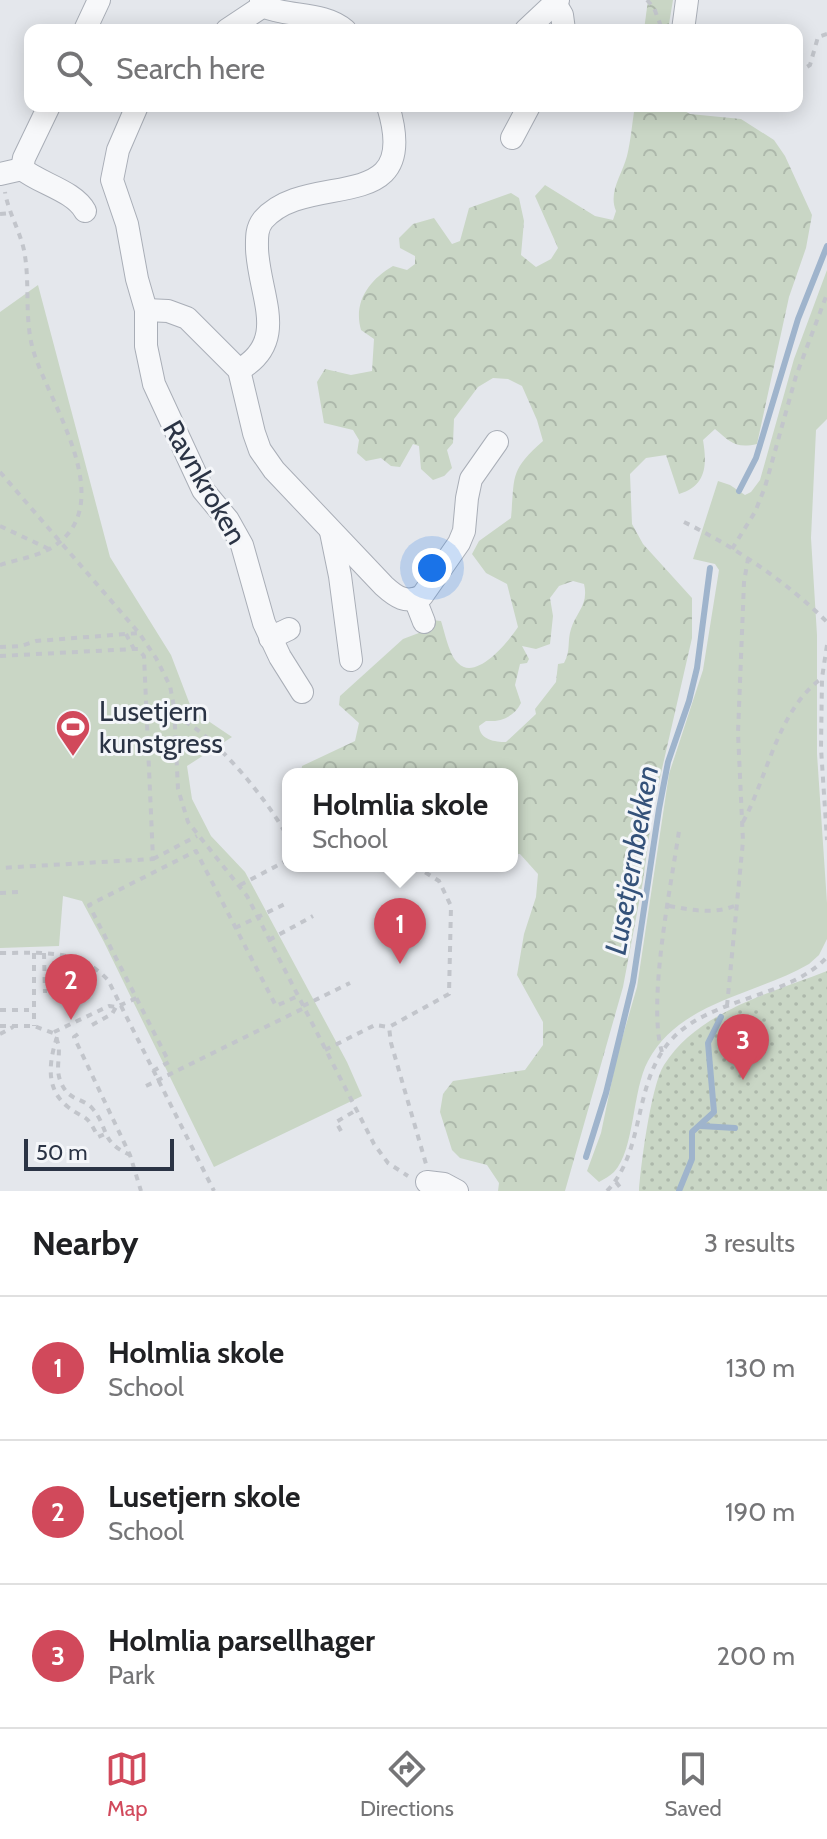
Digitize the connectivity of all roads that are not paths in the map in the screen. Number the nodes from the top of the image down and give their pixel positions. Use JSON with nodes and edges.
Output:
{"nodes":[{"id":1,"x":99,"y":0,"type":"edge"},
{"id":2,"x":687,"y":0,"type":"edge"},
{"id":3,"x":557,"y":2,"type":"edge"},
{"id":4,"x":262,"y":3,"type":"edge"},
{"id":5,"x":88,"y":24,"type":"edge"},
{"id":6,"x":235,"y":24,"type":"edge"},
{"id":7,"x":334,"y":24,"type":"edge"},
{"id":8,"x":533,"y":24,"type":"edge"},
{"id":9,"x":563,"y":24,"type":"edge"},
{"id":10,"x":684,"y":24,"type":"edge"},
{"id":11,"x":46,"y":112,"type":"edge"},
{"id":12,"x":134,"y":112,"type":"edge"},
{"id":13,"x":391,"y":112,"type":"edge"},
{"id":14,"x":526,"y":112,"type":"edge"},
{"id":15,"x":512,"y":138,"type":"dead end"},
{"id":16,"x":9,"y":172,"type":"edge"},
{"id":17,"x":85,"y":211,"type":"dead end"},
{"id":18,"x":146,"y":310,"type":"junction"},
{"id":19,"x":239,"y":370,"type":"junction"},
{"id":20,"x":497,"y":442,"type":"dead end"},
{"id":21,"x":331,"y":532,"type":"junction"},
{"id":22,"x":415,"y":599,"type":"junction"},
{"id":23,"x":424,"y":622,"type":"dead end"},
{"id":24,"x":351,"y":660,"type":"dead end"},
{"id":25,"x":302,"y":692,"type":"dead end"},
{"id":26,"x":427,"y":1182,"type":"road end"},
{"id":27,"x":457,"y":1191,"type":"edge"}],
"edges":[{"from":1,"to":5,"type":"lane"},
{"from":2,"to":10,"type":"lane"},
{"from":3,"to":8,"type":"lane"},
{"from":3,"to":9,"type":"lane"},
{"from":4,"to":6,"type":"lane"},
{"from":4,"to":7,"type":"lane"},
{"from":11,"to":16,"type":"lane"},
{"from":12,"to":18,"type":"lane","name":"Ravnkroken"},
{"from":13,"to":19,"type":"lane"},
{"from":14,"to":15,"type":"lane"},
{"from":16,"to":17,"type":"lane"},
{"from":18,"to":19,"type":"lane"},
{"from":18,"to":25,"type":"lane","name":"Ravnkroken"},
{"from":19,"to":21,"type":"lane"},
{"from":20,"to":22,"type":"lane"},
{"from":21,"to":22,"type":"lane"},
{"from":21,"to":24,"type":"lane"},
{"from":22,"to":23,"type":"lane"},
{"from":26,"to":27,"type":"lane"}]}
